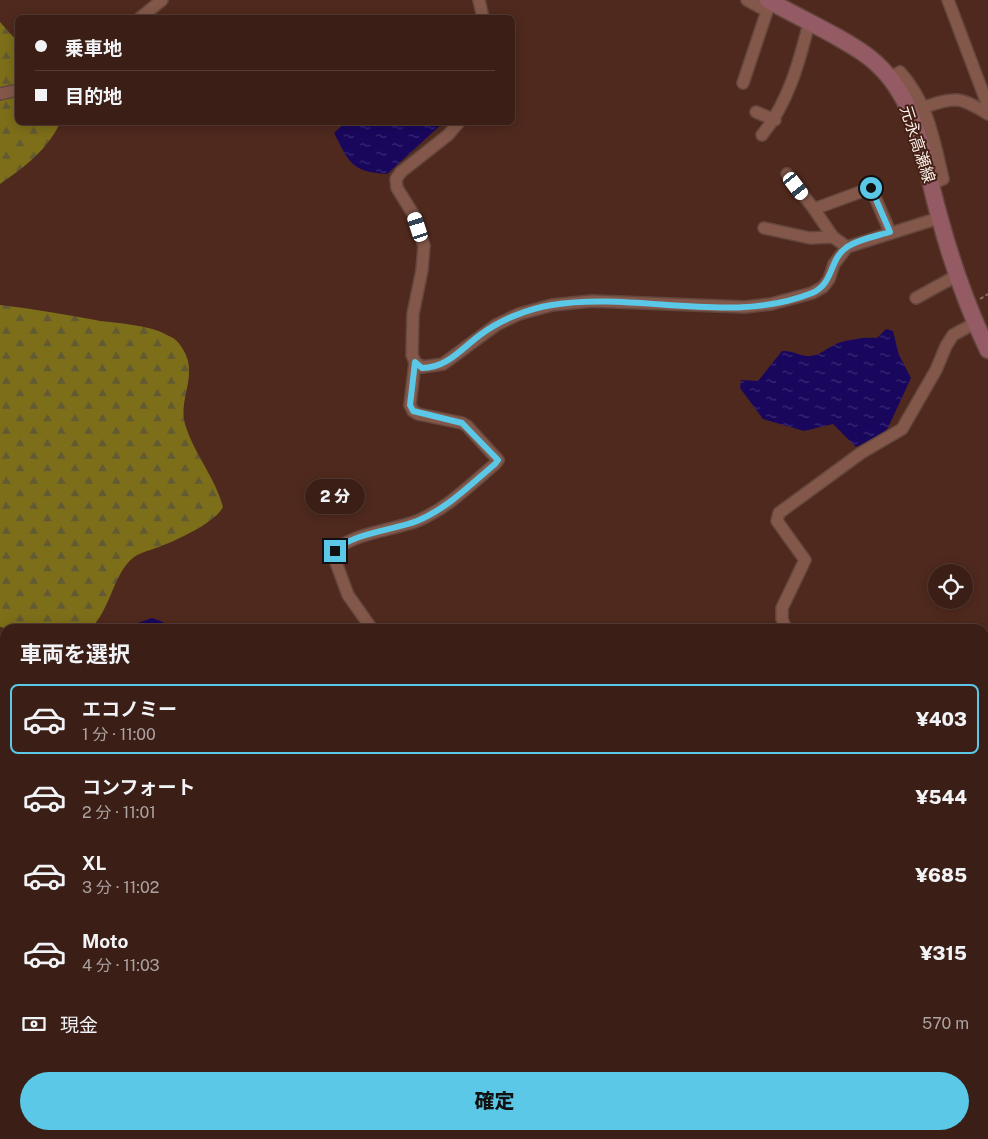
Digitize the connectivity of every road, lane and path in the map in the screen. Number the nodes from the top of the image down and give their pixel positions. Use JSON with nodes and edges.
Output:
{"nodes":[{"id":1,"x":162,"y":0,"type":"edge"},
{"id":2,"x":479,"y":0,"type":"edge"},
{"id":3,"x":747,"y":0,"type":"edge"},
{"id":4,"x":948,"y":0,"type":"edge"},
{"id":5,"x":769,"y":5,"type":"edge"},
{"id":6,"x":144,"y":15,"type":"edge"},
{"id":7,"x":482,"y":15,"type":"edge"},
{"id":8,"x":808,"y":23,"type":"junction"},
{"id":9,"x":890,"y":78,"type":"junction"},
{"id":10,"x":743,"y":83,"type":"dead end"},
{"id":11,"x":15,"y":91,"type":"edge"},
{"id":12,"x":0,"y":94,"type":"edge"},
{"id":13,"x":988,"y":106,"type":"edge"},
{"id":14,"x":924,"y":107,"type":"junction"},
{"id":15,"x":756,"y":112,"type":"dead end"},
{"id":16,"x":988,"y":114,"type":"edge"},
{"id":17,"x":775,"y":120,"type":"junction"},
{"id":18,"x":456,"y":125,"type":"edge"},
{"id":19,"x":762,"y":136,"type":"dead end"},
{"id":20,"x":788,"y":174,"type":"dead end"},
{"id":21,"x":931,"y":184,"type":"junction"},
{"id":22,"x":814,"y":209,"type":"junction"},
{"id":23,"x":939,"y":218,"type":"junction"},
{"id":24,"x":764,"y":228,"type":"dead end"},
{"id":25,"x":890,"y":232,"type":"junction"},
{"id":26,"x":833,"y":237,"type":"junction"},
{"id":27,"x":847,"y":247,"type":"junction"},
{"id":28,"x":958,"y":275,"type":"junction"},
{"id":29,"x":916,"y":298,"type":"dead end"},
{"id":30,"x":975,"y":323,"type":"junction"},
{"id":31,"x":988,"y":350,"type":"edge"},
{"id":32,"x":415,"y":362,"type":"junction"},
{"id":33,"x":368,"y":624,"type":"edge"},
{"id":34,"x":784,"y":624,"type":"edge"}],
"edges":[{"from":1,"to":6,"type":"street"},
{"from":2,"to":7,"type":"street"},
{"from":3,"to":5,"type":"street"},
{"from":4,"to":13,"type":"street"},
{"from":5,"to":8,"type":"main road","name":"元永高瀬線"},
{"from":5,"to":10,"type":"street"},
{"from":8,"to":9,"type":"main road","name":"元永高瀬線"},
{"from":8,"to":17,"type":"street"},
{"from":9,"to":14,"type":"street"},
{"from":9,"to":21,"type":"main road","name":"元永高瀬線"},
{"from":11,"to":12,"type":"street"},
{"from":14,"to":16,"type":"street"},
{"from":14,"to":21,"type":"street"},
{"from":15,"to":17,"type":"street"},
{"from":17,"to":19,"type":"street"},
{"from":18,"to":32,"type":"street"},
{"from":20,"to":22,"type":"street"},
{"from":21,"to":23,"type":"main road","name":"元永高瀬線"},
{"from":22,"to":25,"type":"street"},
{"from":22,"to":26,"type":"street"},
{"from":23,"to":25,"type":"street"},
{"from":23,"to":28,"type":"main road","name":"元永高瀬線"},
{"from":24,"to":26,"type":"street"},
{"from":25,"to":27,"type":"street"},
{"from":26,"to":27,"type":"street"},
{"from":27,"to":32,"type":"street"},
{"from":28,"to":29,"type":"street"},
{"from":28,"to":30,"type":"main road","name":"元永高瀬線"},
{"from":30,"to":31,"type":"main road","name":"元永高瀬線"},
{"from":30,"to":34,"type":"street"},
{"from":32,"to":33,"type":"street"}]}
